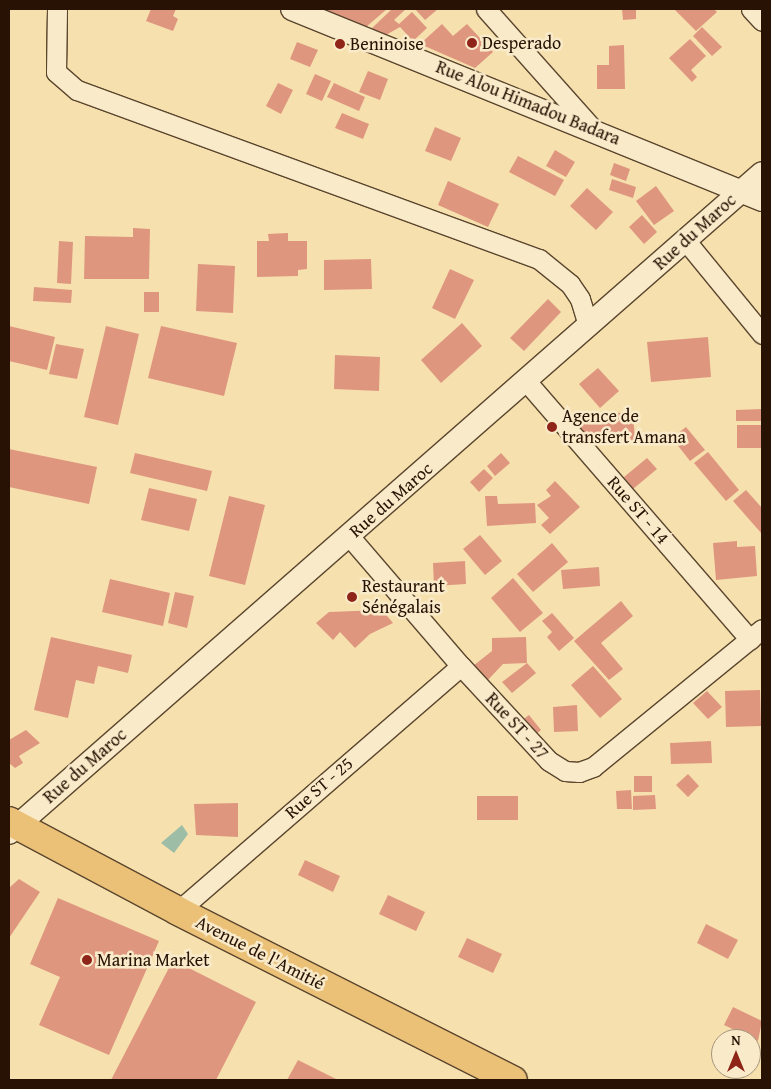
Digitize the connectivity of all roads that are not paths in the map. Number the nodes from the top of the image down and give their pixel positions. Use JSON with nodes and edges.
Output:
{"nodes":[{"id":1,"x":57,"y":9,"type":"edge"},
{"id":2,"x":292,"y":9,"type":"edge"},
{"id":3,"x":486,"y":9,"type":"edge"},
{"id":4,"x":751,"y":9,"type":"edge"},
{"id":5,"x":762,"y":21,"type":"edge"},
{"id":6,"x":592,"y":128,"type":"junction"},
{"id":7,"x":762,"y":173,"type":"edge"},
{"id":8,"x":740,"y":192,"type":"junction"},
{"id":9,"x":762,"y":200,"type":"edge"},
{"id":10,"x":686,"y":241,"type":"junction"},
{"id":11,"x":588,"y":326,"type":"junction"},
{"id":12,"x":762,"y":334,"type":"edge"},
{"id":13,"x":526,"y":381,"type":"junction"},
{"id":14,"x":349,"y":536,"type":"junction"},
{"id":15,"x":756,"y":634,"type":"edge"},
{"id":16,"x":461,"y":666,"type":"junction"},
{"id":17,"x":11,"y":826,"type":"edge"},
{"id":18,"x":178,"y":911,"type":"junction"},
{"id":19,"x":513,"y":1080,"type":"edge"}],
"edges":[{"from":1,"to":11,"type":"street"},
{"from":2,"to":6,"type":"street","name":"Rue Alou Himadou Badara"},
{"from":3,"to":6,"type":"street"},
{"from":4,"to":5,"type":"street"},
{"from":6,"to":8,"type":"street","name":"Rue Alou Himadou Badara"},
{"from":7,"to":8,"type":"street","name":"Rue du Maroc"},
{"from":8,"to":9,"type":"street","name":"Rue Alou Himadou Badara"},
{"from":8,"to":10,"type":"street","name":"Rue du Maroc"},
{"from":10,"to":11,"type":"street","name":"Rue du Maroc"},
{"from":10,"to":12,"type":"street"},
{"from":11,"to":13,"type":"street","name":"Rue du Maroc"},
{"from":13,"to":14,"type":"street","name":"Rue du Maroc"},
{"from":13,"to":15,"type":"street","name":"Rue ST - 14"},
{"from":14,"to":16,"type":"street","name":"Rue ST - 27"},
{"from":14,"to":17,"type":"street","name":"Rue du Maroc"},
{"from":15,"to":16,"type":"street","name":"Rue ST - 27"},
{"from":16,"to":18,"type":"street","name":"Rue ST - 25"},
{"from":17,"to":18,"type":"main road","name":"Avenue de l'Amitié"},
{"from":18,"to":19,"type":"main road","name":"Avenue de l'Amitié"}]}
